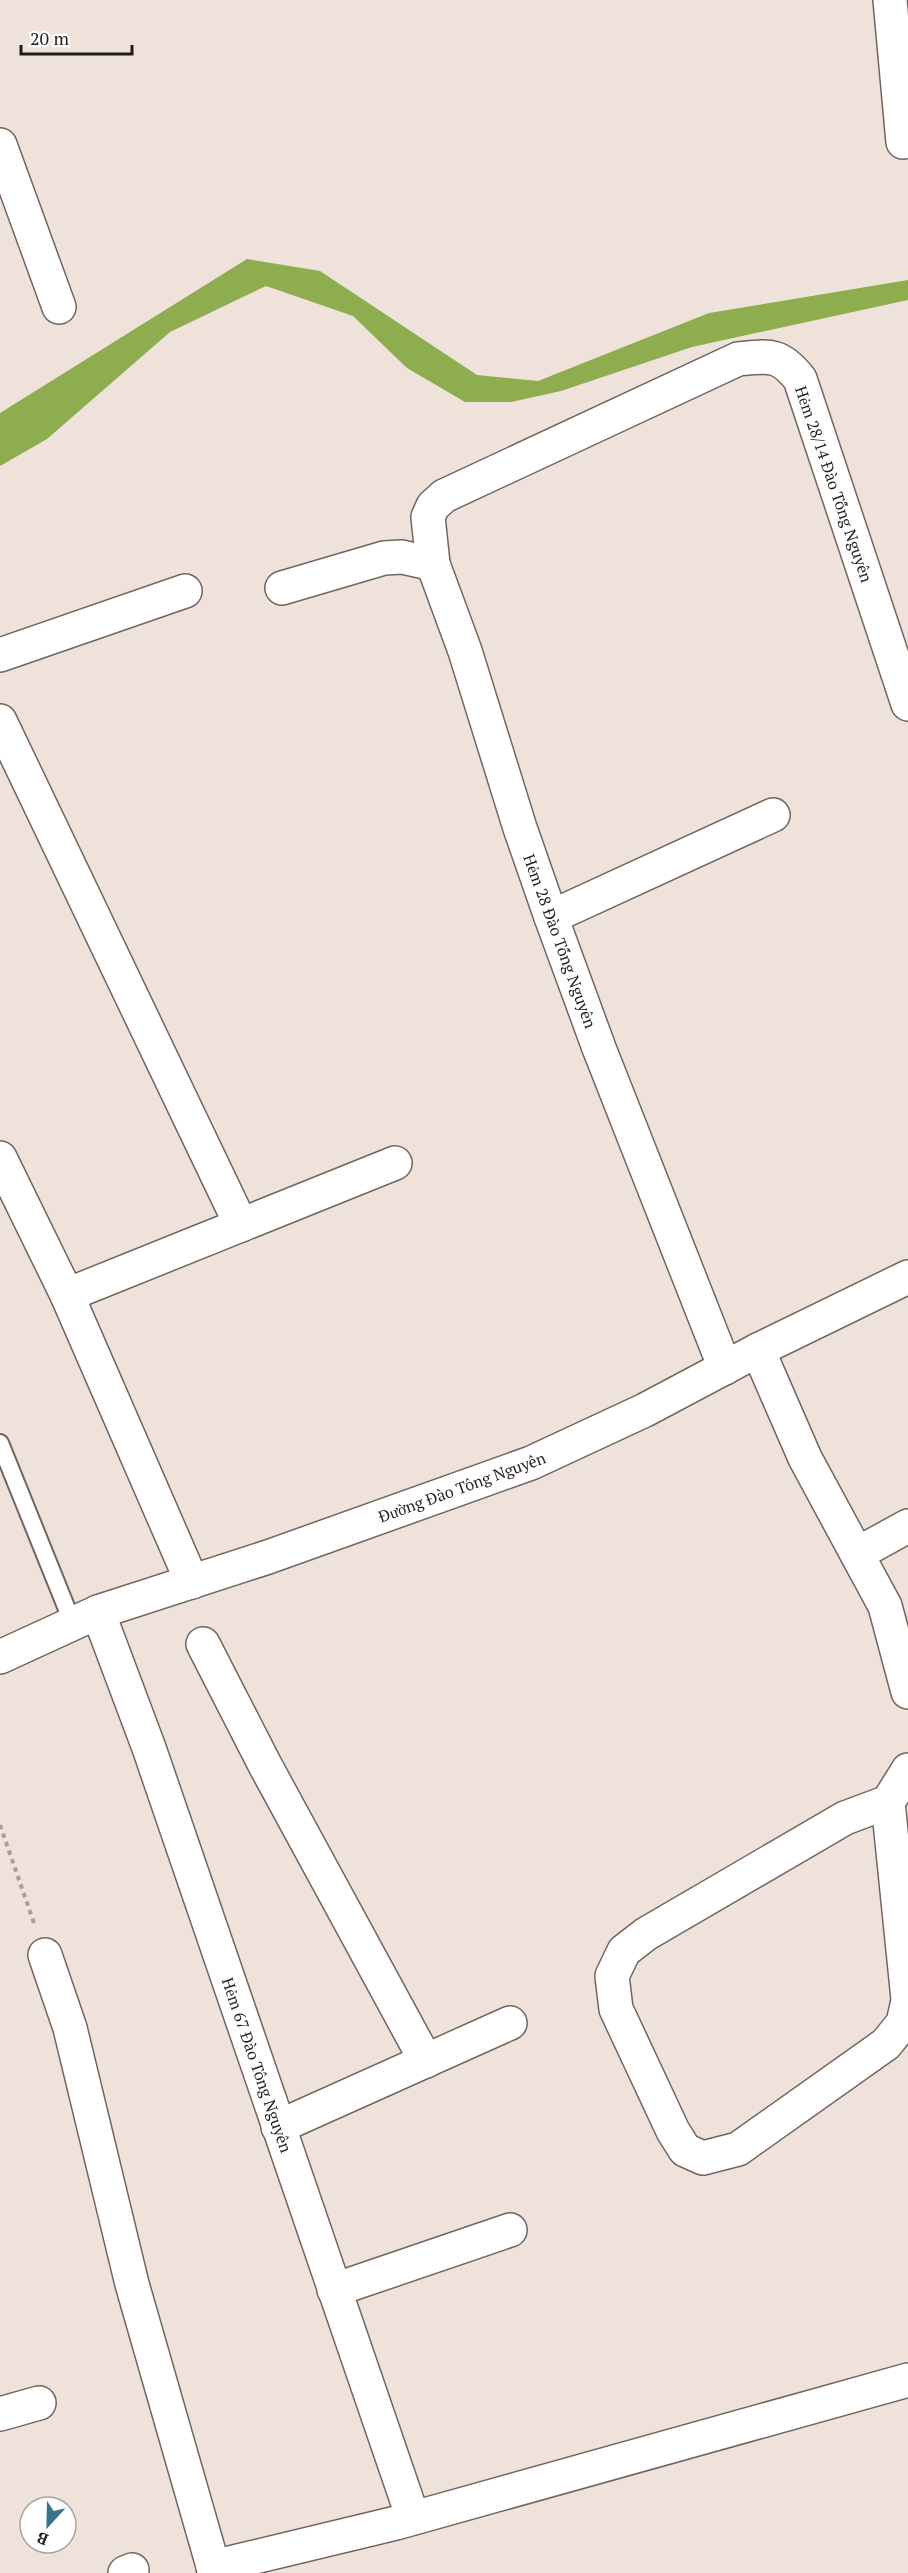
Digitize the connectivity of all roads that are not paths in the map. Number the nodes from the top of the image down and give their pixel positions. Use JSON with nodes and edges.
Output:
{"nodes":[{"id":1,"x":890,"y":0,"type":"edge"},
{"id":2,"x":903,"y":142,"type":"dead end"},
{"id":3,"x":0,"y":145,"type":"edge"},
{"id":4,"x":59,"y":308,"type":"dead end"},
{"id":5,"x":433,"y":506,"type":"joint"},
{"id":6,"x":433,"y":564,"type":"junction"},
{"id":7,"x":282,"y":588,"type":"dead end"},
{"id":8,"x":185,"y":591,"type":"dead end"},
{"id":9,"x":0,"y":655,"type":"edge"},
{"id":10,"x":908,"y":704,"type":"edge"},
{"id":11,"x":0,"y":721,"type":"edge"},
{"id":12,"x":774,"y":815,"type":"dead end"},
{"id":13,"x":552,"y":917,"type":"junction"},
{"id":14,"x":0,"y":1158,"type":"edge"},
{"id":15,"x":395,"y":1163,"type":"dead end"},
{"id":16,"x":241,"y":1225,"type":"junction"},
{"id":17,"x":908,"y":1277,"type":"edge"},
{"id":18,"x":67,"y":1294,"type":"junction"},
{"id":19,"x":758,"y":1350,"type":"junction"},
{"id":20,"x":725,"y":1368,"type":"junction"},
{"id":21,"x":0,"y":1443,"type":"edge"},
{"id":22,"x":908,"y":1526,"type":"edge"},
{"id":23,"x":857,"y":1554,"type":"junction"},
{"id":24,"x":192,"y":1582,"type":"junction"},
{"id":25,"x":85,"y":1618,"type":"junction"},
{"id":26,"x":203,"y":1644,"type":"dead end"},
{"id":27,"x":0,"y":1657,"type":"edge"},
{"id":28,"x":908,"y":1692,"type":"edge"},
{"id":29,"x":908,"y":1770,"type":"edge"},
{"id":30,"x":888,"y":1802,"type":"junction"},
{"id":31,"x":45,"y":1955,"type":"road end"},
{"id":32,"x":908,"y":2000,"type":"edge"},
{"id":33,"x":510,"y":2023,"type":"dead end"},
{"id":34,"x":426,"y":2061,"type":"junction"},
{"id":35,"x":278,"y":2127,"type":"junction"},
{"id":36,"x":510,"y":2230,"type":"dead end"},
{"id":37,"x":334,"y":2290,"type":"junction"},
{"id":38,"x":908,"y":2380,"type":"edge"},
{"id":39,"x":39,"y":2403,"type":"dead end"},
{"id":40,"x":0,"y":2414,"type":"edge"},
{"id":41,"x":413,"y":2518,"type":"junction"},
{"id":42,"x":214,"y":2570,"type":"edge"}],
"edges":[{"from":1,"to":2,"type":"street"},
{"from":3,"to":4,"type":"street"},
{"from":5,"to":6,"type":"street","name":"Hẻm 28 Đào Tống Nguyên"},
{"from":5,"to":10,"type":"street","name":"Hẻm 28/14 Đào Tống Nguyên"},
{"from":6,"to":7,"type":"street"},
{"from":6,"to":13,"type":"street","name":"Hẻm 28 Đào Tống Nguyên"},
{"from":8,"to":9,"type":"street"},
{"from":11,"to":16,"type":"street"},
{"from":12,"to":13,"type":"street"},
{"from":13,"to":20,"type":"street","name":"Hẻm 28 Đào Tống Nguyên"},
{"from":14,"to":18,"type":"street"},
{"from":15,"to":16,"type":"street"},
{"from":16,"to":18,"type":"street"},
{"from":17,"to":19,"type":"street","name":"Đường Đào Tông Nguyên"},
{"from":18,"to":24,"type":"street"},
{"from":19,"to":20,"type":"street","name":"Đường Đào Tông Nguyên"},
{"from":19,"to":23,"type":"street"},
{"from":20,"to":24,"type":"street","name":"Đường Đào Tông Nguyên"},
{"from":21,"to":25,"type":"lane"},
{"from":22,"to":23,"type":"street"},
{"from":23,"to":28,"type":"street"},
{"from":24,"to":25,"type":"street","name":"Đường Đào Tông Nguyên"},
{"from":25,"to":27,"type":"street","name":"Đường Đào Tông Nguyên"},
{"from":25,"to":35,"type":"street","name":"Hẻm 67 Đào Tông Nguyên"},
{"from":26,"to":34,"type":"street"},
{"from":29,"to":30,"type":"street"},
{"from":30,"to":32,"type":"street"},
{"from":30,"to":32,"type":"street"},
{"from":31,"to":42,"type":"street"},
{"from":33,"to":34,"type":"street"},
{"from":34,"to":35,"type":"street"},
{"from":35,"to":37,"type":"street","name":"Hẻm 67 Đào Tông Nguyên"},
{"from":36,"to":37,"type":"street"},
{"from":37,"to":41,"type":"street","name":"Hẻm 67 Đào Tông Nguyên"},
{"from":38,"to":41,"type":"street"},
{"from":39,"to":40,"type":"street"},
{"from":41,"to":42,"type":"street"}]}
